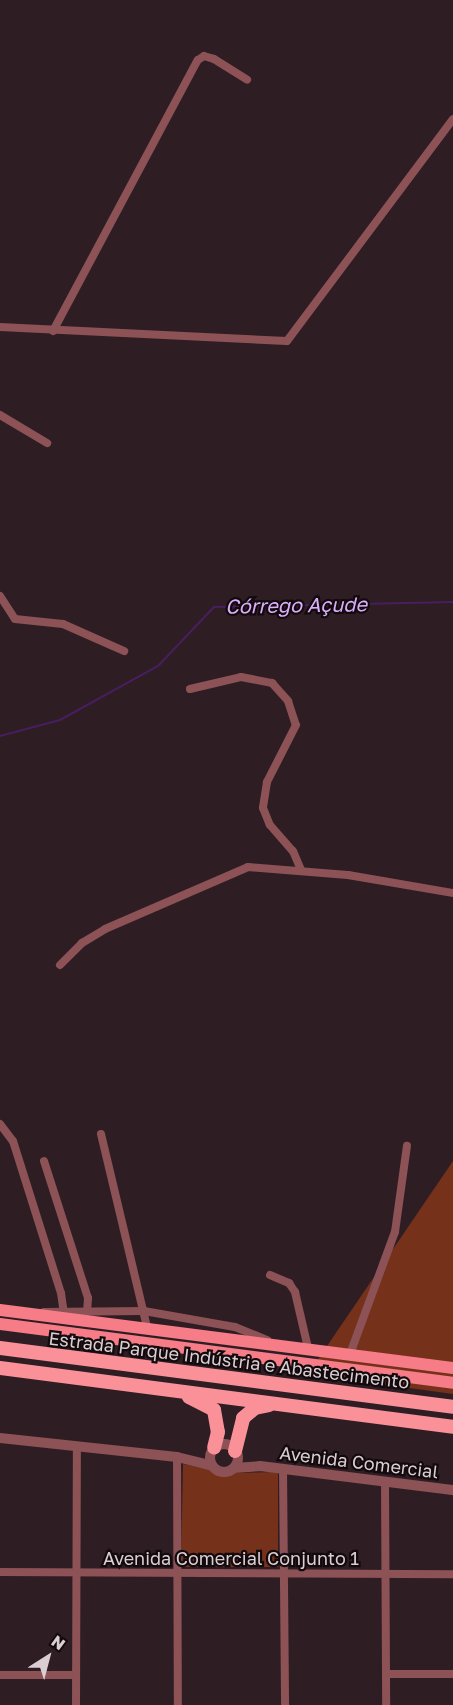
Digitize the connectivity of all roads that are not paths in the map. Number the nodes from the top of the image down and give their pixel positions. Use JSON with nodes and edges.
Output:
{"nodes":[{"id":1,"x":247,"y":80,"type":"dead end"},
{"id":2,"x":453,"y":118,"type":"edge"},
{"id":3,"x":0,"y":327,"type":"edge"},
{"id":4,"x":53,"y":331,"type":"junction"},
{"id":5,"x":0,"y":415,"type":"edge"},
{"id":6,"x":47,"y":443,"type":"dead end"},
{"id":7,"x":0,"y":596,"type":"edge"},
{"id":8,"x":124,"y":651,"type":"dead end"},
{"id":9,"x":190,"y":689,"type":"dead end"},
{"id":10,"x":301,"y":870,"type":"junction"},
{"id":11,"x":453,"y":893,"type":"edge"},
{"id":12,"x":60,"y":965,"type":"dead end"},
{"id":13,"x":0,"y":1124,"type":"edge"},
{"id":14,"x":101,"y":1134,"type":"dead end"},
{"id":15,"x":407,"y":1146,"type":"dead end"},
{"id":16,"x":44,"y":1161,"type":"dead end"},
{"id":17,"x":270,"y":1275,"type":"dead end"},
{"id":18,"x":0,"y":1310,"type":"edge"},
{"id":19,"x":144,"y":1311,"type":"junction"},
{"id":20,"x":64,"y":1313,"type":"junction"},
{"id":21,"x":85,"y":1314,"type":"junction"},
{"id":22,"x":0,"y":1324,"type":"edge"},
{"id":23,"x":147,"y":1327,"type":"junction"},
{"id":24,"x":277,"y":1344,"type":"junction"},
{"id":25,"x":0,"y":1348,"type":"edge"},
{"id":26,"x":308,"y":1348,"type":"junction"},
{"id":27,"x":351,"y":1354,"type":"junction"},
{"id":28,"x":0,"y":1368,"type":"edge"},
{"id":29,"x":453,"y":1368,"type":"edge"},
{"id":30,"x":453,"y":1383,"type":"edge"},
{"id":31,"x":172,"y":1390,"type":"junction"},
{"id":32,"x":276,"y":1404,"type":"junction"},
{"id":33,"x":453,"y":1407,"type":"edge"},
{"id":34,"x":453,"y":1427,"type":"edge"},
{"id":35,"x":0,"y":1438,"type":"edge"},
{"id":36,"x":77,"y":1448,"type":"junction"},
{"id":37,"x":212,"y":1450,"type":"junction"},
{"id":38,"x":237,"y":1452,"type":"junction"},
{"id":39,"x":177,"y":1457,"type":"junction"},
{"id":40,"x":189,"y":1459,"type":"junction"},
{"id":41,"x":212,"y":1466,"type":"junction"},
{"id":42,"x":260,"y":1466,"type":"junction"},
{"id":43,"x":234,"y":1468,"type":"junction"},
{"id":44,"x":283,"y":1469,"type":"junction"},
{"id":45,"x":385,"y":1482,"type":"junction"},
{"id":46,"x":453,"y":1490,"type":"edge"},
{"id":47,"x":0,"y":1572,"type":"edge"},
{"id":48,"x":76,"y":1573,"type":"junction"},
{"id":49,"x":178,"y":1573,"type":"junction"},
{"id":50,"x":286,"y":1573,"type":"junction"},
{"id":51,"x":386,"y":1573,"type":"junction"},
{"id":52,"x":453,"y":1574,"type":"edge"},
{"id":53,"x":386,"y":1674,"type":"junction"},
{"id":54,"x":453,"y":1674,"type":"edge"},
{"id":55,"x":0,"y":1675,"type":"edge"},
{"id":56,"x":76,"y":1675,"type":"junction"},
{"id":57,"x":76,"y":1705,"type":"edge"},
{"id":58,"x":178,"y":1705,"type":"edge"},
{"id":59,"x":285,"y":1705,"type":"edge"},
{"id":60,"x":386,"y":1705,"type":"edge"}],
"edges":[{"from":1,"to":4,"type":"street"},
{"from":2,"to":4,"type":"street"},
{"from":3,"to":4,"type":"street"},
{"from":5,"to":6,"type":"street"},
{"from":7,"to":8,"type":"street"},
{"from":9,"to":10,"type":"street"},
{"from":10,"to":11,"type":"street"},
{"from":10,"to":12,"type":"street"},
{"from":13,"to":20,"type":"street"},
{"from":14,"to":19,"type":"street"},
{"from":15,"to":27,"type":"street"},
{"from":16,"to":21,"type":"street"},
{"from":17,"to":26,"type":"street"},
{"from":18,"to":20,"type":"main road"},
{"from":19,"to":21,"type":"street"},
{"from":19,"to":23,"type":"street"},
{"from":19,"to":24,"type":"street"},
{"from":20,"to":21,"type":"main road"},
{"from":21,"to":23,"type":"main road"},
{"from":22,"to":30,"type":"main road"},
{"from":23,"to":24,"type":"main road"},
{"from":24,"to":26,"type":"main road"},
{"from":25,"to":33,"type":"highway","name":"Estrada Parque Indústria e Abastecimento"},
{"from":26,"to":27,"type":"main road"},
{"from":27,"to":29,"type":"main road"},
{"from":28,"to":31,"type":"highway","name":"Estrada Parque Indústria e Abastecimento"},
{"from":31,"to":32,"type":"highway","name":"Estrada Parque Indústria e Abastecimento"},
{"from":31,"to":37,"type":"highway"},
{"from":32,"to":34,"type":"highway","name":"Estrada Parque Indústria e Abastecimento"},
{"from":32,"to":38,"type":"highway"},
{"from":35,"to":36,"type":"street"},
{"from":36,"to":39,"type":"street"},
{"from":36,"to":48,"type":"street"},
{"from":37,"to":38,"type":"street"},
{"from":37,"to":40,"type":"street"},
{"from":37,"to":41,"type":"street"},
{"from":38,"to":42,"type":"street","name":"Avenida Comercial"},
{"from":38,"to":43,"type":"street"},
{"from":39,"to":40,"type":"street"},
{"from":39,"to":49,"type":"street"},
{"from":40,"to":41,"type":"street"},
{"from":41,"to":43,"type":"street","name":"Avenida Comercial"},
{"from":42,"to":43,"type":"street","name":"Avenida Comercial"},
{"from":42,"to":44,"type":"street","name":"Avenida Comercial"},
{"from":44,"to":45,"type":"street","name":"Avenida Comercial"},
{"from":44,"to":50,"type":"street"},
{"from":45,"to":46,"type":"street","name":"Avenida Comercial"},
{"from":45,"to":51,"type":"street"},
{"from":47,"to":48,"type":"street","name":"Avenida Comercial Conjunto 1"},
{"from":48,"to":49,"type":"street","name":"Avenida Comercial Conjunto 1"},
{"from":48,"to":56,"type":"street"},
{"from":49,"to":50,"type":"street","name":"Avenida Comercial Conjunto 1"},
{"from":49,"to":58,"type":"street"},
{"from":50,"to":51,"type":"street","name":"Avenida Comercial Conjunto 1"},
{"from":50,"to":59,"type":"street"},
{"from":51,"to":52,"type":"street","name":"Avenida Comercial Conjunto 1"},
{"from":51,"to":53,"type":"street"},
{"from":53,"to":54,"type":"street"},
{"from":53,"to":60,"type":"street"},
{"from":55,"to":56,"type":"street"},
{"from":56,"to":57,"type":"street"}]}
